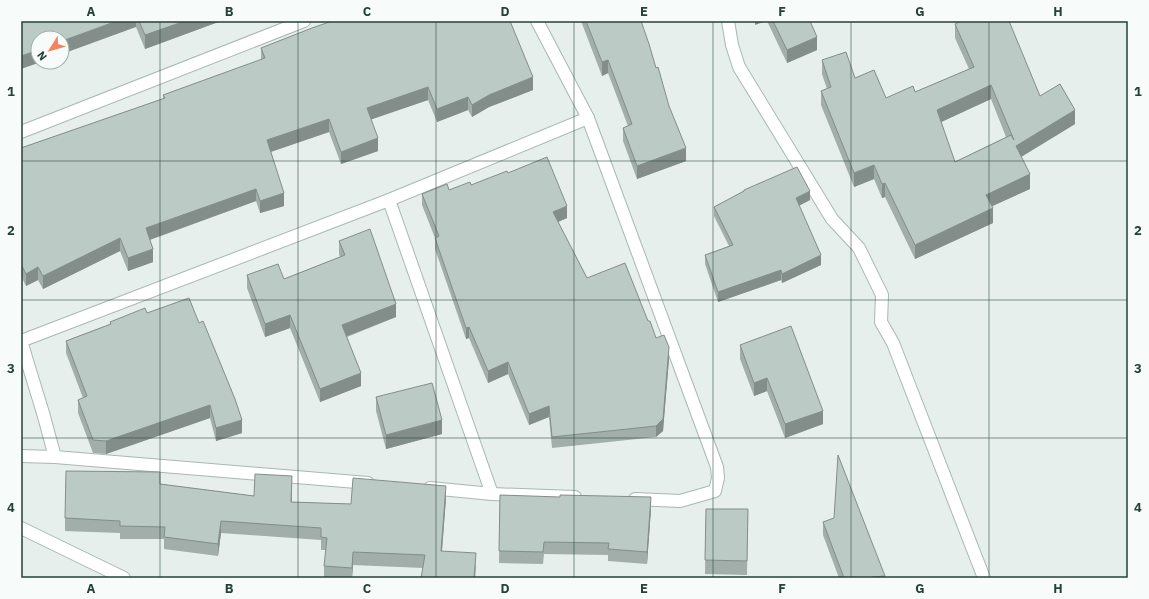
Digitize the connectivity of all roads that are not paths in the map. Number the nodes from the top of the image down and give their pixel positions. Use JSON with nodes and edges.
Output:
{"nodes":[{"id":1,"x":304,"y":21,"type":"edge"},
{"id":2,"x":537,"y":21,"type":"edge"},
{"id":3,"x":728,"y":21,"type":"edge"},
{"id":4,"x":588,"y":118,"type":"junction"},
{"id":5,"x":21,"y":132,"type":"edge"},
{"id":6,"x":389,"y":200,"type":"junction"},
{"id":7,"x":21,"y":341,"type":"edge"},
{"id":8,"x":21,"y":456,"type":"edge"},
{"id":9,"x":55,"y":457,"type":"junction"},
{"id":10,"x":381,"y":484,"type":"edge"},
{"id":11,"x":420,"y":488,"type":"edge"},
{"id":12,"x":492,"y":494,"type":"junction"},
{"id":13,"x":586,"y":497,"type":"edge"},
{"id":14,"x":625,"y":499,"type":"edge"},
{"id":15,"x":21,"y":528,"type":"edge"},
{"id":16,"x":124,"y":578,"type":"edge"},
{"id":17,"x":984,"y":578,"type":"edge"}],
"edges":[{"from":1,"to":5,"type":"street"},
{"from":2,"to":4,"type":"street"},
{"from":3,"to":17,"type":"street"},
{"from":4,"to":6,"type":"street"},
{"from":4,"to":14,"type":"street"},
{"from":6,"to":7,"type":"street"},
{"from":6,"to":12,"type":"street"},
{"from":7,"to":9,"type":"street"},
{"from":8,"to":9,"type":"street"},
{"from":9,"to":10,"type":"street"},
{"from":11,"to":12,"type":"street"},
{"from":12,"to":13,"type":"street"},
{"from":15,"to":16,"type":"street"}]}
